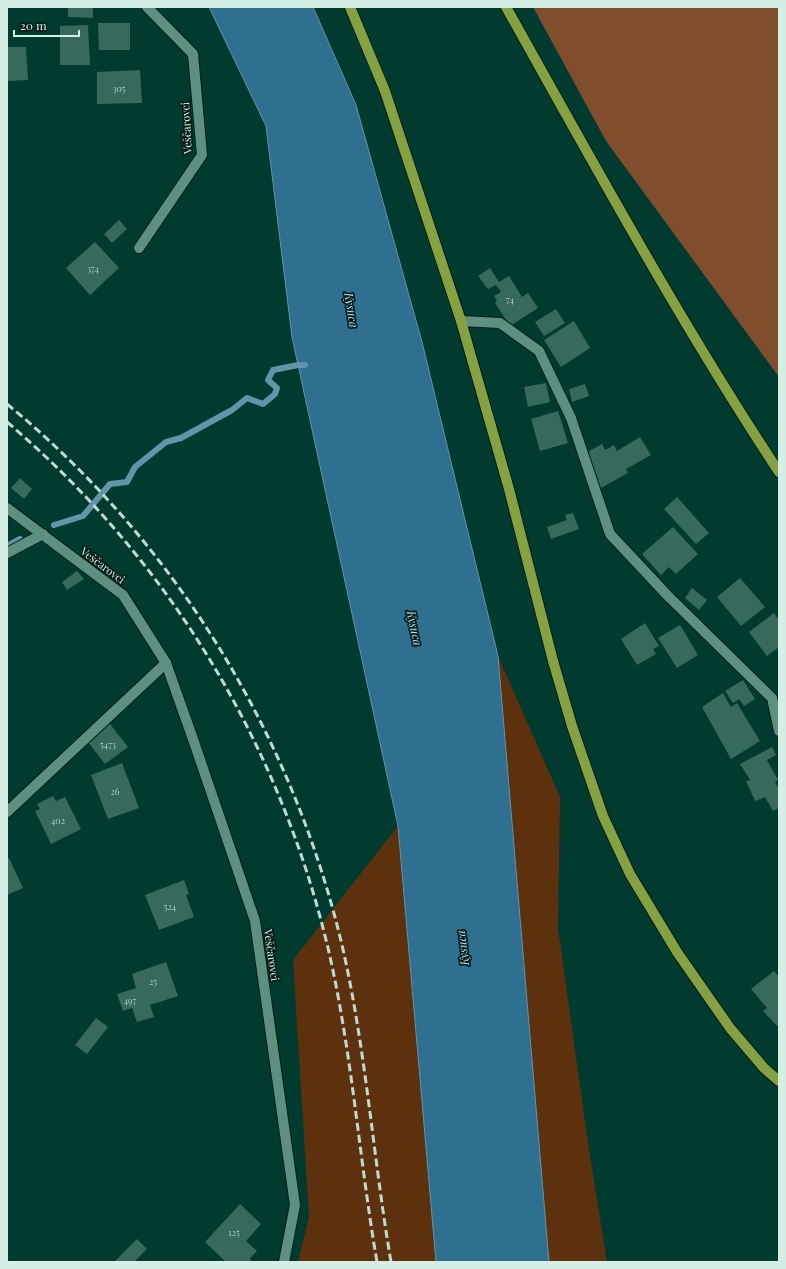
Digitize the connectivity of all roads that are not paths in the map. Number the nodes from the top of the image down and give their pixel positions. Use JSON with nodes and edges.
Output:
{"nodes":[{"id":1,"x":147,"y":7,"type":"edge"},
{"id":2,"x":350,"y":7,"type":"edge"},
{"id":3,"x":506,"y":7,"type":"edge"},
{"id":4,"x":139,"y":248,"type":"dead end"},
{"id":5,"x":461,"y":321,"type":"junction"},
{"id":6,"x":779,"y":472,"type":"edge"},
{"id":7,"x":7,"y":508,"type":"edge"},
{"id":8,"x":43,"y":534,"type":"junction"},
{"id":9,"x":7,"y":553,"type":"edge"},
{"id":10,"x":166,"y":663,"type":"junction"},
{"id":11,"x":779,"y":731,"type":"edge"},
{"id":12,"x":7,"y":812,"type":"edge"},
{"id":13,"x":779,"y":1081,"type":"edge"},
{"id":14,"x":284,"y":1262,"type":"edge"}],
"edges":[{"from":1,"to":4,"type":"street","name":"Veščarovci"},
{"from":2,"to":5,"type":"main road"},
{"from":3,"to":6,"type":"main road"},
{"from":5,"to":11,"type":"street"},
{"from":5,"to":13,"type":"main road"},
{"from":7,"to":8,"type":"street","name":"Veščarovci"},
{"from":8,"to":9,"type":"street"},
{"from":8,"to":10,"type":"street","name":"Veščarovci"},
{"from":10,"to":12,"type":"street"},
{"from":10,"to":14,"type":"street","name":"Veščarovci"}]}
